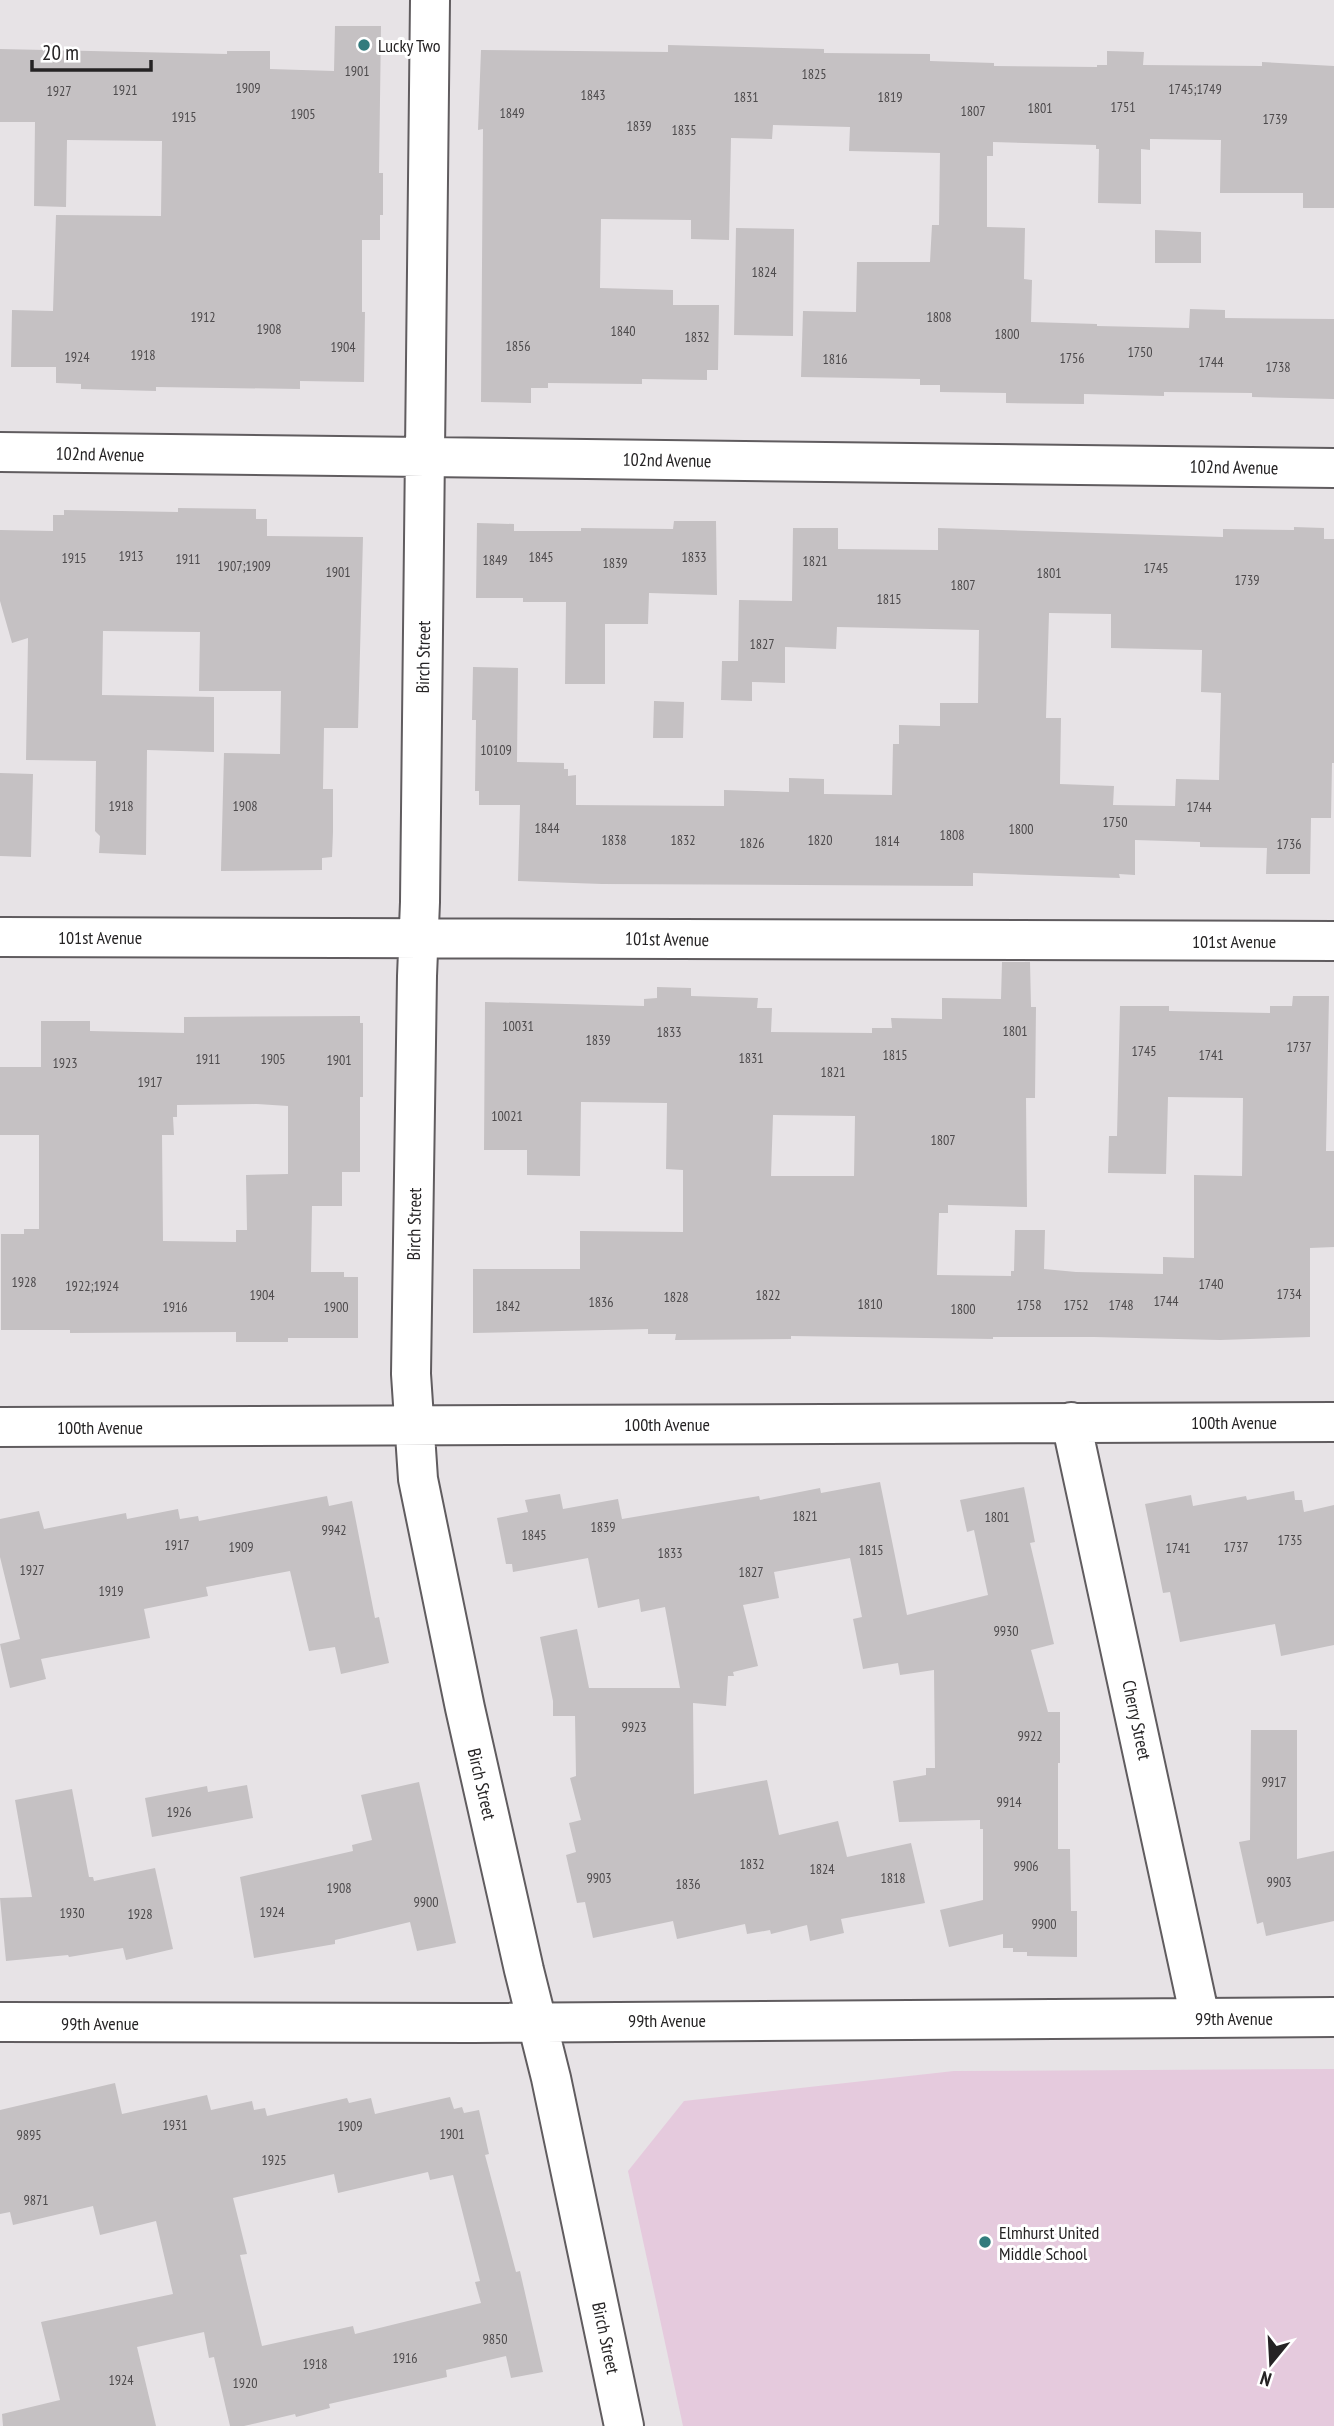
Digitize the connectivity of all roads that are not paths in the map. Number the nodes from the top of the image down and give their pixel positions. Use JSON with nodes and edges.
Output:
{"nodes":[{"id":1,"x":430,"y":0,"type":"edge"},
{"id":2,"x":0,"y":452,"type":"edge"},
{"id":3,"x":424,"y":458,"type":"junction"},
{"id":4,"x":1334,"y":468,"type":"edge"},
{"id":5,"x":0,"y":937,"type":"edge"},
{"id":6,"x":419,"y":937,"type":"junction"},
{"id":7,"x":1334,"y":942,"type":"edge"},
{"id":8,"x":1071,"y":1422,"type":"junction"},
{"id":9,"x":1334,"y":1422,"type":"edge"},
{"id":10,"x":415,"y":1425,"type":"junction"},
{"id":11,"x":0,"y":1427,"type":"edge"},
{"id":12,"x":1334,"y":2017,"type":"edge"},
{"id":13,"x":1200,"y":2018,"type":"junction"},
{"id":14,"x":0,"y":2022,"type":"edge"},
{"id":15,"x":537,"y":2022,"type":"junction"},
{"id":16,"x":624,"y":2426,"type":"edge"}],
"edges":[{"from":1,"to":3,"type":"street","name":"Birch Street"},
{"from":2,"to":3,"type":"street","name":"102nd Avenue"},
{"from":3,"to":4,"type":"street","name":"102nd Avenue"},
{"from":3,"to":6,"type":"street","name":"Birch Street"},
{"from":5,"to":6,"type":"street","name":"101st Avenue"},
{"from":6,"to":7,"type":"street","name":"101st Avenue"},
{"from":6,"to":10,"type":"street","name":"Birch Street"},
{"from":8,"to":9,"type":"street","name":"100th Avenue"},
{"from":8,"to":10,"type":"street","name":"100th Avenue"},
{"from":8,"to":13,"type":"street","name":"Cherry Street"},
{"from":10,"to":11,"type":"street","name":"100th Avenue"},
{"from":10,"to":15,"type":"street","name":"Birch Street"},
{"from":12,"to":13,"type":"street","name":"99th Avenue"},
{"from":13,"to":15,"type":"street","name":"99th Avenue"},
{"from":14,"to":15,"type":"street","name":"99th Avenue"},
{"from":15,"to":16,"type":"street","name":"Birch Street"}]}
